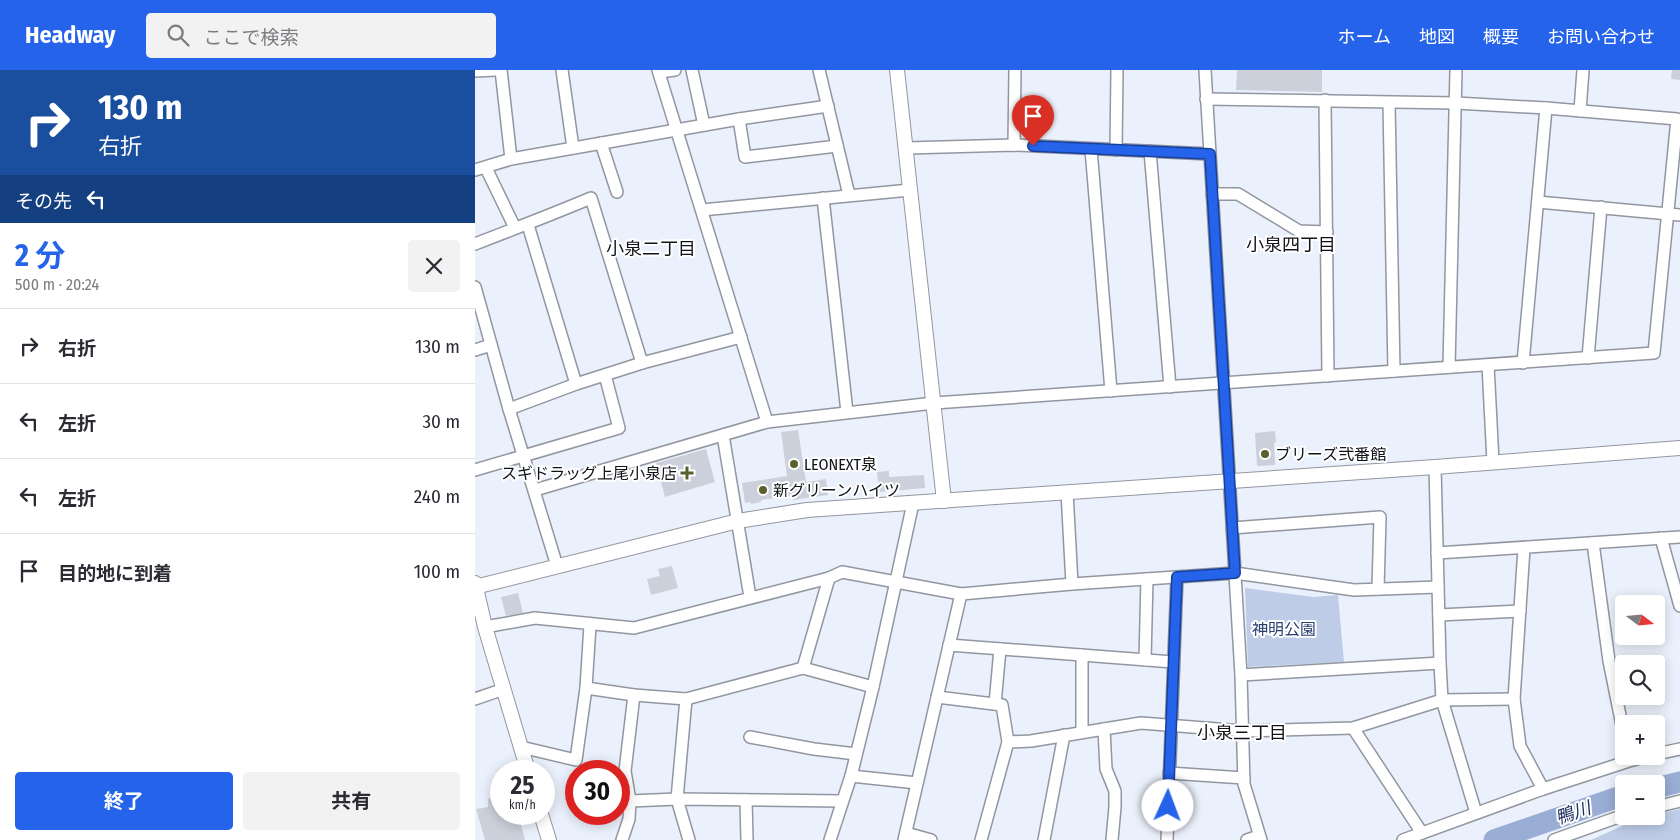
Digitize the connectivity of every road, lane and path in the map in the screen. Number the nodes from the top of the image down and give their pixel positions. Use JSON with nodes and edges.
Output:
{"nodes":[{"id":1,"x":496,"y":70,"type":"edge"},
{"id":2,"x":501,"y":70,"type":"edge"},
{"id":3,"x":562,"y":70,"type":"edge"},
{"id":4,"x":675,"y":70,"type":"edge"},
{"id":5,"x":692,"y":70,"type":"edge"},
{"id":6,"x":819,"y":70,"type":"edge"},
{"id":7,"x":897,"y":70,"type":"edge"},
{"id":8,"x":1015,"y":70,"type":"edge"},
{"id":9,"x":1117,"y":70,"type":"edge"},
{"id":10,"x":1205,"y":70,"type":"edge"},
{"id":11,"x":1456,"y":70,"type":"edge"},
{"id":12,"x":1583,"y":70,"type":"edge"},
{"id":13,"x":658,"y":71,"type":"edge"},
{"id":14,"x":475,"y":72,"type":"edge"},
{"id":15,"x":1206,"y":99,"type":"junction"},
{"id":16,"x":1325,"y":100,"type":"junction"},
{"id":17,"x":1389,"y":102,"type":"junction"},
{"id":18,"x":1456,"y":103,"type":"junction"},
{"id":19,"x":828,"y":106,"type":"junction"},
{"id":20,"x":1546,"y":108,"type":"junction"},
{"id":21,"x":1580,"y":110,"type":"junction"},
{"id":22,"x":739,"y":119,"type":"junction"},
{"id":23,"x":704,"y":125,"type":"junction"},
{"id":24,"x":678,"y":130,"type":"junction"},
{"id":25,"x":601,"y":144,"type":"junction"},
{"id":26,"x":1014,"y":145,"type":"junction"},
{"id":27,"x":837,"y":146,"type":"junction"},
{"id":28,"x":573,"y":148,"type":"junction"},
{"id":29,"x":907,"y":148,"type":"junction"},
{"id":30,"x":1091,"y":148,"type":"junction"},
{"id":31,"x":1116,"y":150,"type":"junction"},
{"id":32,"x":1150,"y":151,"type":"junction"},
{"id":33,"x":1210,"y":154,"type":"junction"},
{"id":34,"x":511,"y":159,"type":"junction"},
{"id":35,"x":481,"y":169,"type":"edge"},
{"id":36,"x":909,"y":190,"type":"junction"},
{"id":37,"x":617,"y":192,"type":"dead end"},
{"id":38,"x":1212,"y":194,"type":"junction"},
{"id":39,"x":849,"y":195,"type":"junction"},
{"id":40,"x":823,"y":198,"type":"junction"},
{"id":41,"x":1537,"y":202,"type":"junction"},
{"id":42,"x":1601,"y":207,"type":"junction"},
{"id":43,"x":702,"y":210,"type":"junction"},
{"id":44,"x":1674,"y":214,"type":"edge"},
{"id":45,"x":528,"y":225,"type":"junction"},
{"id":46,"x":515,"y":228,"type":"junction"},
{"id":47,"x":1327,"y":232,"type":"junction"},
{"id":48,"x":475,"y":244,"type":"edge"},
{"id":49,"x":475,"y":287,"type":"edge"},
{"id":50,"x":741,"y":338,"type":"junction"},
{"id":51,"x":491,"y":345,"type":"junction"},
{"id":52,"x":475,"y":350,"type":"edge"},
{"id":53,"x":1588,"y":358,"type":"junction"},
{"id":54,"x":642,"y":363,"type":"junction"},
{"id":55,"x":1523,"y":363,"type":"junction"},
{"id":56,"x":1488,"y":365,"type":"junction"},
{"id":57,"x":1449,"y":367,"type":"junction"},
{"id":58,"x":1394,"y":371,"type":"junction"},
{"id":59,"x":605,"y":375,"type":"junction"},
{"id":60,"x":1328,"y":376,"type":"junction"},
{"id":61,"x":1224,"y":383,"type":"junction"},
{"id":62,"x":576,"y":384,"type":"junction"},
{"id":63,"x":1170,"y":387,"type":"junction"},
{"id":64,"x":1111,"y":391,"type":"junction"},
{"id":65,"x":934,"y":403,"type":"junction"},
{"id":66,"x":509,"y":409,"type":"junction"},
{"id":67,"x":847,"y":412,"type":"junction"},
{"id":68,"x":767,"y":422,"type":"junction"},
{"id":69,"x":723,"y":435,"type":"junction"},
{"id":70,"x":1680,"y":448,"type":"edge"},
{"id":71,"x":524,"y":457,"type":"junction"},
{"id":72,"x":1493,"y":462,"type":"junction"},
{"id":73,"x":1435,"y":467,"type":"junction"},
{"id":74,"x":475,"y":470,"type":"edge"},
{"id":75,"x":1230,"y":481,"type":"junction"},
{"id":76,"x":535,"y":490,"type":"junction"},
{"id":77,"x":1067,"y":492,"type":"junction"},
{"id":78,"x":944,"y":501,"type":"junction"},
{"id":79,"x":913,"y":503,"type":"junction"},
{"id":80,"x":738,"y":521,"type":"junction"},
{"id":81,"x":1232,"y":528,"type":"junction"},
{"id":82,"x":1680,"y":537,"type":"edge"},
{"id":83,"x":1661,"y":538,"type":"junction"},
{"id":84,"x":1593,"y":543,"type":"junction"},
{"id":85,"x":1524,"y":548,"type":"junction"},
{"id":86,"x":1437,"y":553,"type":"junction"},
{"id":87,"x":557,"y":566,"type":"junction"},
{"id":88,"x":1235,"y":573,"type":"junction"},
{"id":89,"x":1177,"y":577,"type":"junction"},
{"id":90,"x":829,"y":578,"type":"junction"},
{"id":91,"x":1147,"y":579,"type":"junction"},
{"id":92,"x":897,"y":582,"type":"junction"},
{"id":93,"x":1072,"y":584,"type":"junction"},
{"id":94,"x":475,"y":586,"type":"edge"},
{"id":95,"x":1438,"y":587,"type":"junction"},
{"id":96,"x":1378,"y":589,"type":"junction"},
{"id":97,"x":961,"y":594,"type":"junction"},
{"id":98,"x":750,"y":597,"type":"junction"},
{"id":99,"x":1680,"y":606,"type":"edge"},
{"id":100,"x":1520,"y":611,"type":"junction"},
{"id":101,"x":1439,"y":615,"type":"junction"},
{"id":102,"x":590,"y":624,"type":"junction"},
{"id":103,"x":485,"y":627,"type":"junction"},
{"id":104,"x":949,"y":645,"type":"junction"},
{"id":105,"x":1000,"y":649,"type":"junction"},
{"id":106,"x":1082,"y":655,"type":"junction"},
{"id":107,"x":1145,"y":660,"type":"junction"},
{"id":108,"x":1173,"y":662,"type":"junction"},
{"id":109,"x":1440,"y":663,"type":"junction"},
{"id":110,"x":803,"y":668,"type":"junction"},
{"id":111,"x":1241,"y":675,"type":"junction"},
{"id":112,"x":873,"y":687,"type":"junction"},
{"id":113,"x":586,"y":688,"type":"junction"},
{"id":114,"x":504,"y":689,"type":"junction"},
{"id":115,"x":634,"y":695,"type":"junction"},
{"id":116,"x":937,"y":697,"type":"junction"},
{"id":117,"x":475,"y":698,"type":"edge"},
{"id":118,"x":686,"y":699,"type":"junction"},
{"id":119,"x":1514,"y":699,"type":"junction"},
{"id":120,"x":1443,"y":700,"type":"junction"},
{"id":121,"x":995,"y":704,"type":"junction"},
{"id":122,"x":1620,"y":715,"type":"edge"},
{"id":123,"x":1171,"y":726,"type":"junction"},
{"id":124,"x":1353,"y":728,"type":"junction"},
{"id":125,"x":1104,"y":729,"type":"junction"},
{"id":126,"x":1243,"y":731,"type":"junction"},
{"id":127,"x":1082,"y":732,"type":"junction"},
{"id":128,"x":1064,"y":735,"type":"junction"},
{"id":129,"x":751,"y":736,"type":"dead end"},
{"id":130,"x":1008,"y":742,"type":"junction"},
{"id":131,"x":521,"y":747,"type":"junction"},
{"id":132,"x":1680,"y":749,"type":"edge"},
{"id":133,"x":1665,"y":752,"type":"edge"},
{"id":134,"x":856,"y":754,"type":"junction"},
{"id":135,"x":525,"y":760,"type":"edge"},
{"id":136,"x":626,"y":760,"type":"edge"},
{"id":137,"x":1615,"y":763,"type":"edge"},
{"id":138,"x":1169,"y":773,"type":"junction"},
{"id":139,"x":851,"y":776,"type":"junction"},
{"id":140,"x":1244,"y":778,"type":"junction"},
{"id":141,"x":917,"y":783,"type":"junction"},
{"id":142,"x":1543,"y":789,"type":"junction"},
{"id":143,"x":677,"y":799,"type":"junction"},
{"id":144,"x":746,"y":800,"type":"junction"},
{"id":145,"x":841,"y":801,"type":"junction"},
{"id":146,"x":1680,"y":801,"type":"edge"},
{"id":147,"x":630,"y":802,"type":"edge"},
{"id":148,"x":1665,"y":805,"type":"edge"},
{"id":149,"x":1476,"y":813,"type":"junction"},
{"id":150,"x":1615,"y":819,"type":"edge"},
{"id":151,"x":544,"y":825,"type":"edge"},
{"id":152,"x":627,"y":825,"type":"edge"},
{"id":153,"x":1422,"y":833,"type":"junction"},
{"id":154,"x":1575,"y":836,"type":"edge"},
{"id":155,"x":905,"y":837,"type":"edge"},
{"id":156,"x":1260,"y":838,"type":"edge"},
{"id":157,"x":549,"y":840,"type":"edge"},
{"id":158,"x":622,"y":840,"type":"edge"},
{"id":159,"x":689,"y":840,"type":"edge"},
{"id":160,"x":747,"y":840,"type":"edge"},
{"id":161,"x":830,"y":840,"type":"edge"},
{"id":162,"x":931,"y":840,"type":"edge"},
{"id":163,"x":981,"y":840,"type":"edge"},
{"id":164,"x":1044,"y":840,"type":"edge"},
{"id":165,"x":1112,"y":840,"type":"edge"},
{"id":166,"x":1167,"y":840,"type":"edge"},
{"id":167,"x":1247,"y":840,"type":"edge"},
{"id":168,"x":1403,"y":840,"type":"edge"},
{"id":169,"x":1554,"y":840,"type":"edge"}],
"edges":[{"from":1,"to":14,"type":"street"},
{"from":2,"to":34,"type":"street"},
{"from":3,"to":28,"type":"street"},
{"from":4,"to":13,"type":"street"},
{"from":5,"to":23,"type":"street"},
{"from":6,"to":19,"type":"street"},
{"from":7,"to":29,"type":"street"},
{"from":8,"to":26,"type":"street"},
{"from":9,"to":31,"type":"street"},
{"from":10,"to":15,"type":"street"},
{"from":11,"to":18,"type":"street"},
{"from":12,"to":21,"type":"street"},
{"from":13,"to":24,"type":"street"},
{"from":15,"to":16,"type":"street"},
{"from":15,"to":33,"type":"street"},
{"from":16,"to":17,"type":"street"},
{"from":16,"to":47,"type":"street"},
{"from":17,"to":18,"type":"street"},
{"from":17,"to":58,"type":"street"},
{"from":18,"to":20,"type":"street"},
{"from":18,"to":57,"type":"street"},
{"from":19,"to":22,"type":"street"},
{"from":19,"to":27,"type":"street"},
{"from":20,"to":21,"type":"street"},
{"from":20,"to":41,"type":"street"},
{"from":21,"to":44,"type":"street"},
{"from":22,"to":23,"type":"street"},
{"from":22,"to":27,"type":"street"},
{"from":23,"to":24,"type":"street"},
{"from":24,"to":25,"type":"street"},
{"from":24,"to":43,"type":"street"},
{"from":25,"to":28,"type":"street"},
{"from":25,"to":37,"type":"street"},
{"from":26,"to":29,"type":"street"},
{"from":26,"to":30,"type":"street"},
{"from":27,"to":39,"type":"street"},
{"from":28,"to":34,"type":"street"},
{"from":29,"to":36,"type":"street"},
{"from":30,"to":31,"type":"street"},
{"from":30,"to":64,"type":"street"},
{"from":31,"to":32,"type":"street"},
{"from":32,"to":33,"type":"street"},
{"from":32,"to":63,"type":"street"},
{"from":33,"to":38,"type":"street"},
{"from":34,"to":35,"type":"street"},
{"from":35,"to":46,"type":"street"},
{"from":36,"to":39,"type":"street"},
{"from":36,"to":65,"type":"street"},
{"from":38,"to":47,"type":"street"},
{"from":38,"to":61,"type":"street"},
{"from":39,"to":40,"type":"street"},
{"from":40,"to":43,"type":"street"},
{"from":40,"to":67,"type":"street"},
{"from":41,"to":42,"type":"street"},
{"from":41,"to":55,"type":"street"},
{"from":42,"to":44,"type":"street"},
{"from":42,"to":53,"type":"street"},
{"from":43,"to":50,"type":"street"},
{"from":44,"to":53,"type":"street"},
{"from":45,"to":46,"type":"street"},
{"from":45,"to":54,"type":"street"},
{"from":45,"to":62,"type":"street"},
{"from":46,"to":48,"type":"street"},
{"from":47,"to":60,"type":"street"},
{"from":49,"to":51,"type":"street"},
{"from":50,"to":54,"type":"street"},
{"from":50,"to":68,"type":"street"},
{"from":51,"to":52,"type":"street"},
{"from":51,"to":66,"type":"street"},
{"from":53,"to":55,"type":"street"},
{"from":54,"to":59,"type":"street"},
{"from":55,"to":56,"type":"street"},
{"from":56,"to":57,"type":"street"},
{"from":56,"to":72,"type":"street"},
{"from":57,"to":58,"type":"street"},
{"from":58,"to":60,"type":"street"},
{"from":59,"to":62,"type":"street"},
{"from":59,"to":71,"type":"street"},
{"from":60,"to":61,"type":"street"},
{"from":61,"to":63,"type":"street"},
{"from":61,"to":75,"type":"street"},
{"from":62,"to":66,"type":"street"},
{"from":63,"to":64,"type":"street"},
{"from":64,"to":65,"type":"street"},
{"from":65,"to":67,"type":"street"},
{"from":65,"to":78,"type":"street"},
{"from":66,"to":71,"type":"street"},
{"from":67,"to":68,"type":"street"},
{"from":68,"to":69,"type":"street"},
{"from":69,"to":76,"type":"street"},
{"from":69,"to":80,"type":"street"},
{"from":70,"to":72,"type":"street"},
{"from":71,"to":74,"type":"street"},
{"from":71,"to":76,"type":"street"},
{"from":72,"to":73,"type":"street"},
{"from":73,"to":75,"type":"street"},
{"from":73,"to":86,"type":"street"},
{"from":75,"to":77,"type":"street"},
{"from":75,"to":81,"type":"street"},
{"from":76,"to":87,"type":"street"},
{"from":77,"to":78,"type":"street"},
{"from":77,"to":93,"type":"street"},
{"from":78,"to":79,"type":"street"},
{"from":79,"to":80,"type":"street"},
{"from":79,"to":92,"type":"street"},
{"from":80,"to":87,"type":"street"},
{"from":80,"to":98,"type":"street"},
{"from":81,"to":88,"type":"street"},
{"from":81,"to":96,"type":"street"},
{"from":82,"to":83,"type":"street"},
{"from":83,"to":84,"type":"street"},
{"from":83,"to":99,"type":"street"},
{"from":84,"to":85,"type":"street"},
{"from":84,"to":122,"type":"street"},
{"from":85,"to":86,"type":"street"},
{"from":85,"to":100,"type":"street"},
{"from":86,"to":95,"type":"street"},
{"from":87,"to":94,"type":"street"},
{"from":88,"to":89,"type":"street"},
{"from":88,"to":96,"type":"street"},
{"from":88,"to":111,"type":"street"},
{"from":89,"to":91,"type":"street"},
{"from":89,"to":108,"type":"street"},
{"from":90,"to":92,"type":"street"},
{"from":90,"to":98,"type":"street"},
{"from":90,"to":110,"type":"street"},
{"from":91,"to":93,"type":"street"},
{"from":91,"to":107,"type":"street"},
{"from":92,"to":97,"type":"street"},
{"from":92,"to":112,"type":"street"},
{"from":93,"to":97,"type":"street"},
{"from":94,"to":103,"type":"street"},
{"from":95,"to":96,"type":"street"},
{"from":95,"to":101,"type":"street"},
{"from":97,"to":104,"type":"street"},
{"from":98,"to":102,"type":"street"},
{"from":100,"to":101,"type":"street"},
{"from":100,"to":119,"type":"street"},
{"from":101,"to":109,"type":"street"},
{"from":102,"to":103,"type":"street"},
{"from":102,"to":113,"type":"street"},
{"from":103,"to":114,"type":"street"},
{"from":104,"to":105,"type":"street"},
{"from":104,"to":116,"type":"street"},
{"from":105,"to":106,"type":"street"},
{"from":105,"to":121,"type":"street"},
{"from":106,"to":107,"type":"street"},
{"from":106,"to":127,"type":"street"},
{"from":107,"to":108,"type":"street"},
{"from":108,"to":123,"type":"street"},
{"from":109,"to":111,"type":"street"},
{"from":109,"to":120,"type":"street"},
{"from":110,"to":112,"type":"street"},
{"from":110,"to":118,"type":"street"},
{"from":111,"to":126,"type":"street"},
{"from":112,"to":134,"type":"street"},
{"from":113,"to":115,"type":"street"},
{"from":113,"to":131,"type":"street"},
{"from":114,"to":117,"type":"street"},
{"from":114,"to":131,"type":"street"},
{"from":115,"to":118,"type":"street"},
{"from":115,"to":136,"type":"street"},
{"from":116,"to":121,"type":"street"},
{"from":116,"to":141,"type":"street"},
{"from":118,"to":143,"type":"street"},
{"from":119,"to":120,"type":"street"},
{"from":119,"to":142,"type":"street"},
{"from":120,"to":124,"type":"street"},
{"from":120,"to":149,"type":"street"},
{"from":121,"to":130,"type":"street"},
{"from":123,"to":125,"type":"street"},
{"from":123,"to":126,"type":"street"},
{"from":123,"to":138,"type":"street"},
{"from":124,"to":126,"type":"street"},
{"from":124,"to":153,"type":"street"},
{"from":125,"to":127,"type":"street"},
{"from":125,"to":165,"type":"street"},
{"from":126,"to":140,"type":"street"},
{"from":127,"to":128,"type":"street"},
{"from":128,"to":130,"type":"street"},
{"from":128,"to":164,"type":"street"},
{"from":129,"to":134,"type":"street"},
{"from":130,"to":163,"type":"street"},
{"from":131,"to":135,"type":"street"},
{"from":132,"to":133,"type":"street"},
{"from":134,"to":139,"type":"street"},
{"from":137,"to":142,"type":"street"},
{"from":138,"to":140,"type":"street"},
{"from":138,"to":166,"type":"street"},
{"from":139,"to":141,"type":"street"},
{"from":139,"to":145,"type":"street"},
{"from":140,"to":156,"type":"street"},
{"from":141,"to":155,"type":"street"},
{"from":142,"to":149,"type":"street"},
{"from":143,"to":144,"type":"street"},
{"from":143,"to":147,"type":"street"},
{"from":143,"to":159,"type":"street"},
{"from":144,"to":145,"type":"street"},
{"from":144,"to":160,"type":"street"},
{"from":145,"to":161,"type":"street"},
{"from":146,"to":148,"type":"street"},
{"from":149,"to":153,"type":"street"},
{"from":150,"to":154,"type":"street"},
{"from":151,"to":157,"type":"street"},
{"from":152,"to":158,"type":"street"},
{"from":153,"to":168,"type":"street"},
{"from":154,"to":169,"type":"street"},
{"from":155,"to":162,"type":"street"},
{"from":156,"to":167,"type":"street"}]}
